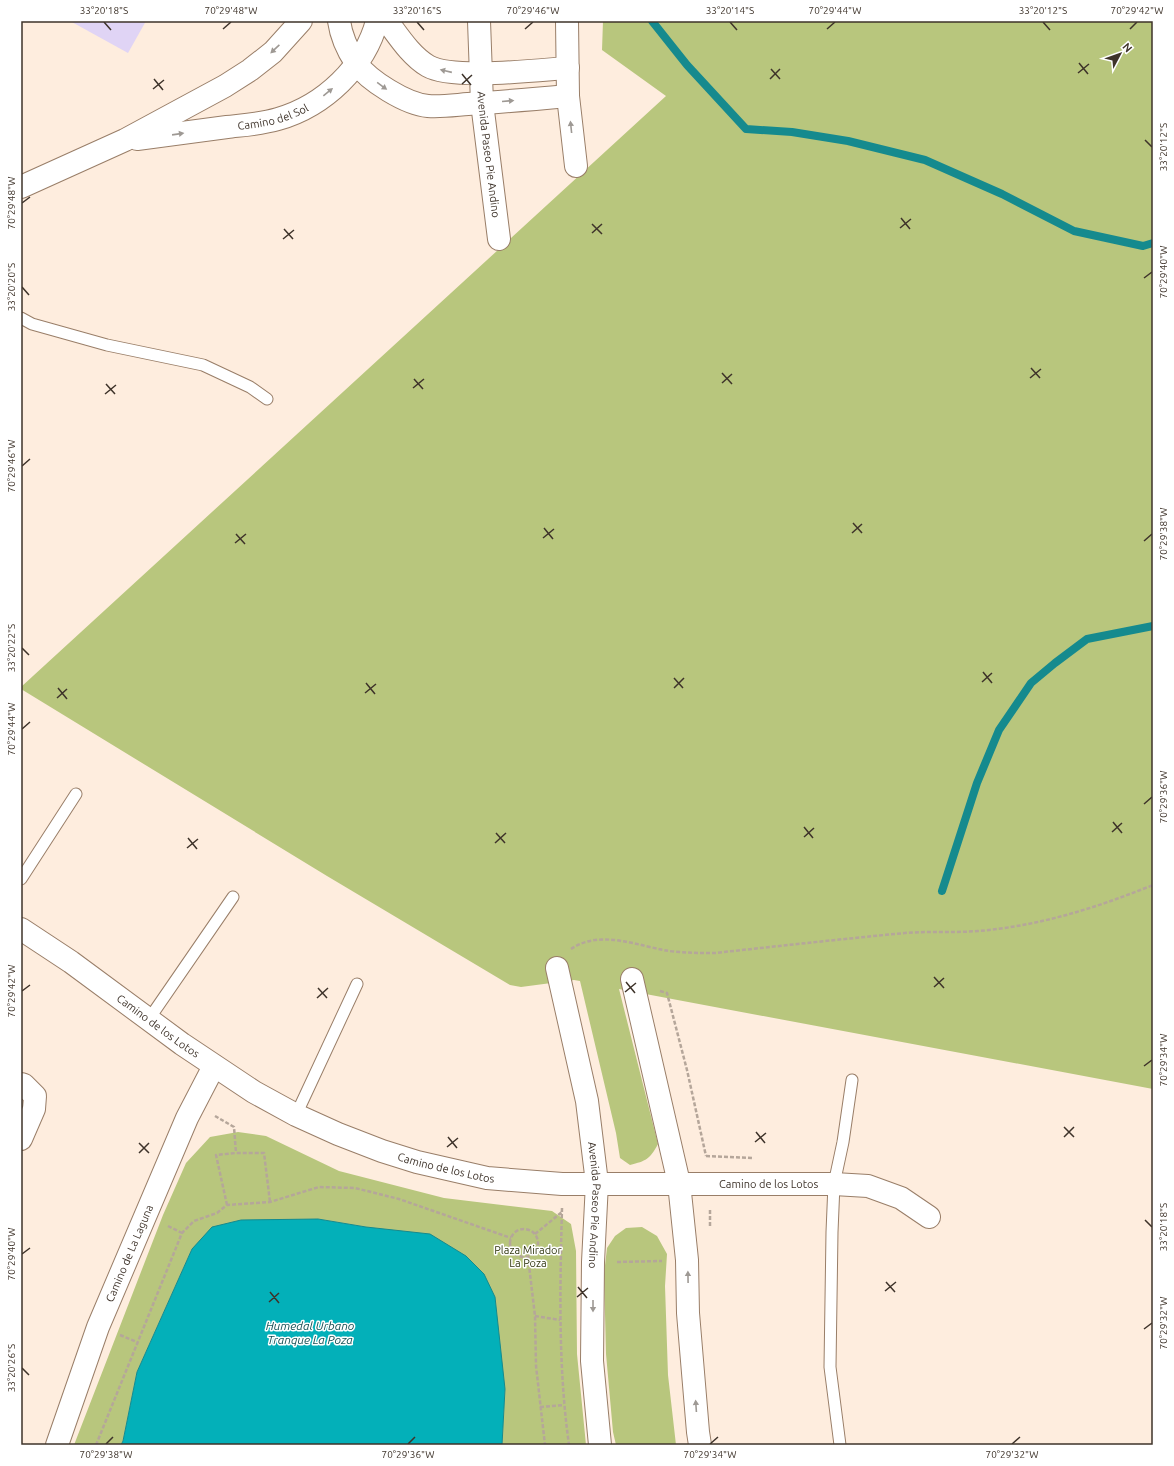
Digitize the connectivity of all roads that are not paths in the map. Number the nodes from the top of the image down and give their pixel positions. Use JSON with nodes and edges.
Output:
{"nodes":[{"id":1,"x":302,"y":21,"type":"edge"},
{"id":2,"x":338,"y":21,"type":"edge"},
{"id":3,"x":377,"y":21,"type":"edge"},
{"id":4,"x":387,"y":21,"type":"edge"},
{"id":5,"x":479,"y":21,"type":"edge"},
{"id":6,"x":567,"y":21,"type":"edge"},
{"id":7,"x":357,"y":64,"type":"junction"},
{"id":8,"x":568,"y":68,"type":"junction"},
{"id":9,"x":480,"y":73,"type":"junction"},
{"id":10,"x":568,"y":96,"type":"junction"},
{"id":11,"x":482,"y":103,"type":"junction"},
{"id":12,"x":125,"y":140,"type":"junction"},
{"id":13,"x":576,"y":166,"type":"dead end"},
{"id":14,"x":21,"y":187,"type":"edge"},
{"id":15,"x":499,"y":239,"type":"dead end"},
{"id":16,"x":21,"y":318,"type":"edge"},
{"id":17,"x":267,"y":399,"type":"dead end"},
{"id":18,"x":76,"y":794,"type":"dead end"},
{"id":19,"x":21,"y":879,"type":"edge"},
{"id":20,"x":233,"y":897,"type":"dead end"},
{"id":21,"x":21,"y":929,"type":"edge"},
{"id":22,"x":557,"y":968,"type":"road end"},
{"id":23,"x":632,"y":979,"type":"dead end"},
{"id":24,"x":357,"y":984,"type":"dead end"},
{"id":25,"x":149,"y":1020,"type":"junction"},
{"id":26,"x":214,"y":1066,"type":"junction"},
{"id":27,"x":852,"y":1080,"type":"dead end"},
{"id":28,"x":21,"y":1084,"type":"edge"},
{"id":29,"x":296,"y":1115,"type":"junction"},
{"id":30,"x":21,"y":1139,"type":"edge"},
{"id":31,"x":597,"y":1183,"type":"junction"},
{"id":32,"x":679,"y":1183,"type":"junction"},
{"id":33,"x":834,"y":1184,"type":"junction"},
{"id":34,"x":929,"y":1217,"type":"dead end"},
{"id":35,"x":57,"y":1445,"type":"edge"},
{"id":36,"x":600,"y":1445,"type":"edge"},
{"id":37,"x":700,"y":1445,"type":"edge"},
{"id":38,"x":840,"y":1445,"type":"edge"}],
"edges":[{"from":1,"to":12,"type":"street","name":"Camino del Sol","one_way":true},
{"from":2,"to":7,"type":"street"},
{"from":3,"to":7,"type":"street","name":"Camino del Sol"},
{"from":9,"to":4,"type":"street","one_way":true},
{"from":5,"to":9,"type":"street","name":"Avenida Paseo Pie Andino"},
{"from":6,"to":8,"type":"street"},
{"from":7,"to":11,"type":"street","one_way":true},
{"from":12,"to":7,"type":"street","name":"Camino del Sol","one_way":true},
{"from":8,"to":9,"type":"street"},
{"from":8,"to":10,"type":"street"},
{"from":9,"to":11,"type":"street","name":"Avenida Paseo Pie Andino"},
{"from":11,"to":10,"type":"street","one_way":true},
{"from":13,"to":10,"type":"street","one_way":true},
{"from":11,"to":15,"type":"street","name":"Avenida Paseo Pie Andino"},
{"from":12,"to":14,"type":"street","name":"Camino del Sol"},
{"from":16,"to":17,"type":"lane"},
{"from":18,"to":19,"type":"lane"},
{"from":20,"to":25,"type":"lane"},
{"from":21,"to":25,"type":"street","name":"Camino de los Lotos"},
{"from":22,"to":31,"type":"street","name":"Avenida Paseo Pie Andino"},
{"from":23,"to":32,"type":"street"},
{"from":24,"to":29,"type":"lane"},
{"from":25,"to":26,"type":"street","name":"Camino de los Lotos"},
{"from":26,"to":29,"type":"street","name":"Camino de los Lotos"},
{"from":26,"to":35,"type":"street","name":"Camino de La Laguna"},
{"from":27,"to":33,"type":"lane"},
{"from":28,"to":30,"type":"street"},
{"from":29,"to":31,"type":"street","name":"Camino de los Lotos"},
{"from":31,"to":32,"type":"street","name":"Camino de los Lotos"},
{"from":31,"to":36,"type":"street","name":"Avenida Paseo Pie Andino","one_way":true},
{"from":32,"to":33,"type":"street","name":"Camino de los Lotos"},
{"from":37,"to":32,"type":"street","one_way":true},
{"from":33,"to":34,"type":"street","name":"Camino de los Lotos"},
{"from":33,"to":38,"type":"lane"}]}
